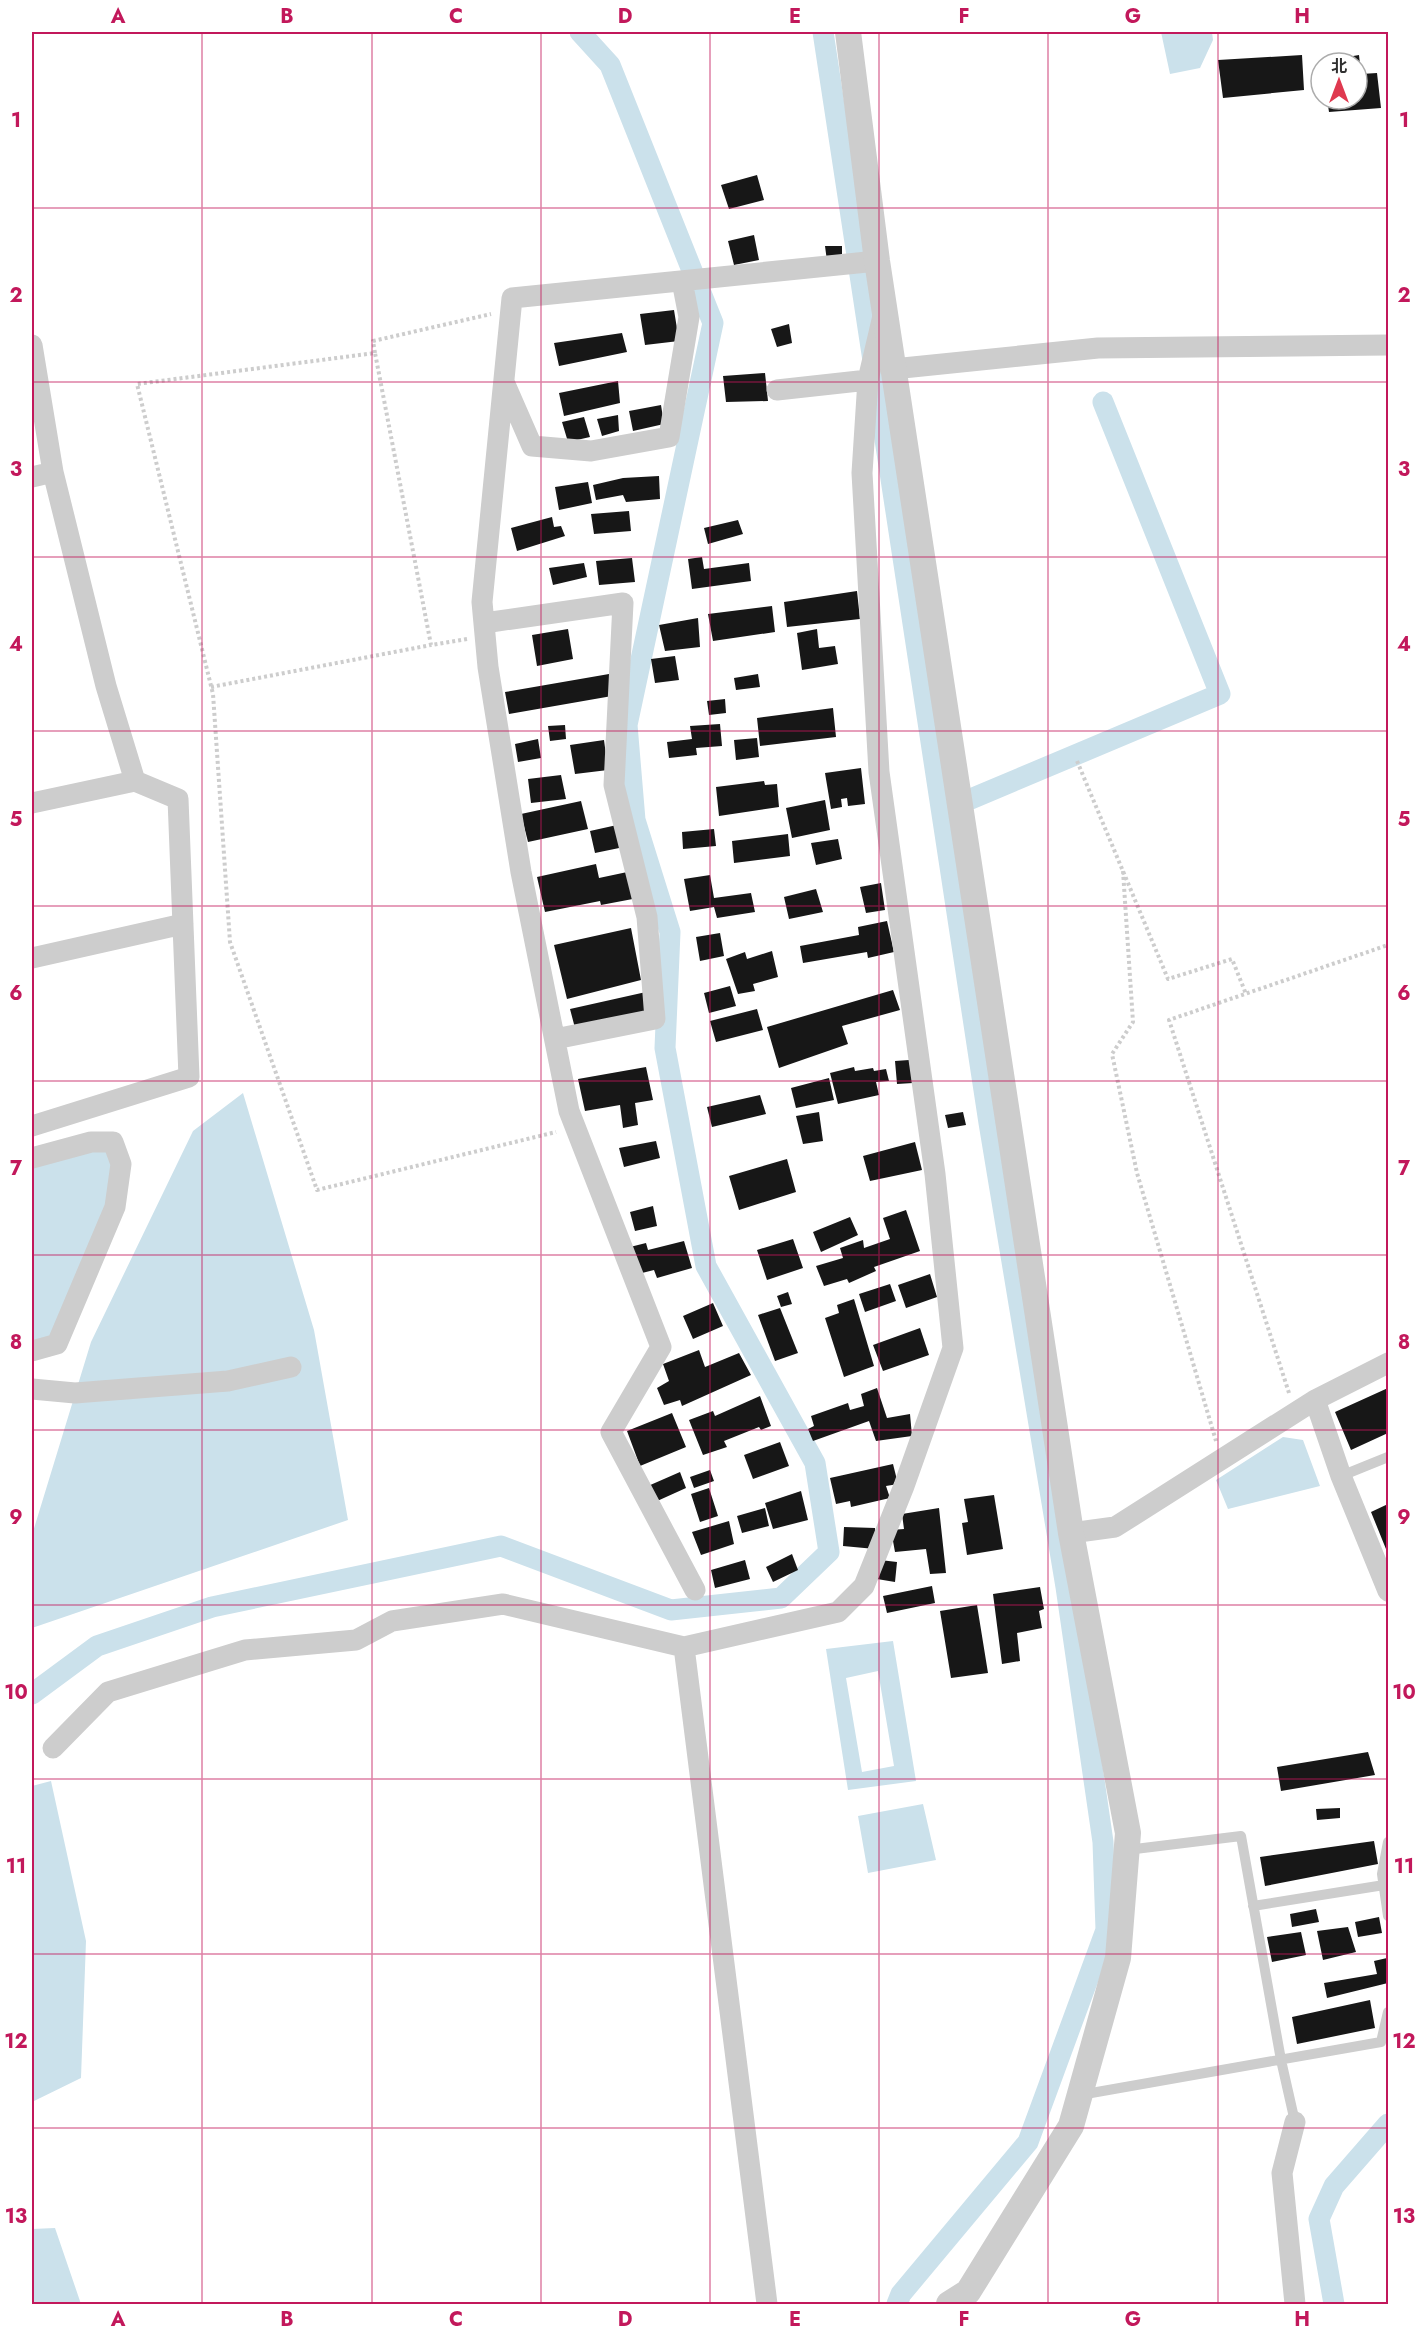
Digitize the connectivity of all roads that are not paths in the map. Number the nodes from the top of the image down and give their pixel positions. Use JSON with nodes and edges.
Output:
{"nodes":[{"id":1,"x":848,"y":32,"type":"edge"},
{"id":2,"x":877,"y":261,"type":"junction"},
{"id":3,"x":682,"y":281,"type":"junction"},
{"id":4,"x":885,"y":310,"type":"junction"},
{"id":5,"x":32,"y":345,"type":"edge"},
{"id":6,"x":1389,"y":345,"type":"edge"},
{"id":7,"x":894,"y":369,"type":"junction"},
{"id":8,"x":868,"y":380,"type":"junction"},
{"id":9,"x":503,"y":382,"type":"junction"},
{"id":10,"x":777,"y":390,"type":"dead end"},
{"id":11,"x":52,"y":472,"type":"junction"},
{"id":12,"x":32,"y":477,"type":"edge"},
{"id":13,"x":485,"y":629,"type":"junction"},
{"id":14,"x":135,"y":781,"type":"junction"},
{"id":15,"x":32,"y":803,"type":"edge"},
{"id":16,"x":183,"y":924,"type":"junction"},
{"id":17,"x":32,"y":958,"type":"edge"},
{"id":18,"x":555,"y":1039,"type":"junction"},
{"id":19,"x":32,"y":1126,"type":"edge"},
{"id":20,"x":32,"y":1158,"type":"edge"},
{"id":21,"x":32,"y":1351,"type":"edge"},
{"id":22,"x":1389,"y":1363,"type":"edge"},
{"id":23,"x":291,"y":1367,"type":"dead end"},
{"id":24,"x":32,"y":1389,"type":"edge"},
{"id":25,"x":1315,"y":1400,"type":"junction"},
{"id":26,"x":1389,"y":1457,"type":"edge"},
{"id":27,"x":1341,"y":1476,"type":"junction"},
{"id":28,"x":1071,"y":1533,"type":"junction"},
{"id":29,"x":695,"y":1590,"type":"dead end"},
{"id":30,"x":1389,"y":1591,"type":"edge"},
{"id":31,"x":684,"y":1647,"type":"junction"},
{"id":32,"x":52,"y":1748,"type":"dead end"},
{"id":33,"x":1389,"y":1842,"type":"edge"},
{"id":34,"x":1127,"y":1850,"type":"junction"},
{"id":35,"x":1384,"y":1885,"type":"junction"},
{"id":36,"x":1253,"y":1906,"type":"junction"},
{"id":37,"x":1389,"y":1916,"type":"edge"},
{"id":38,"x":1389,"y":2012,"type":"edge"},
{"id":39,"x":1281,"y":2060,"type":"junction"},
{"id":40,"x":1079,"y":2095,"type":"junction"},
{"id":41,"x":1295,"y":2122,"type":"joint"},
{"id":42,"x":767,"y":2304,"type":"edge"},
{"id":43,"x":949,"y":2304,"type":"edge"},
{"id":44,"x":1295,"y":2304,"type":"edge"}],
"edges":[{"from":1,"to":2,"type":"street"},
{"from":2,"to":3,"type":"street"},
{"from":2,"to":4,"type":"street"},
{"from":3,"to":9,"type":"street"},
{"from":3,"to":9,"type":"street"},
{"from":4,"to":7,"type":"street"},
{"from":4,"to":8,"type":"street"},
{"from":5,"to":11,"type":"street"},
{"from":6,"to":7,"type":"street"},
{"from":7,"to":28,"type":"street"},
{"from":8,"to":10,"type":"street"},
{"from":8,"to":31,"type":"street"},
{"from":9,"to":13,"type":"street"},
{"from":11,"to":12,"type":"street"},
{"from":11,"to":14,"type":"street"},
{"from":13,"to":18,"type":"street"},
{"from":13,"to":18,"type":"street"},
{"from":14,"to":15,"type":"street"},
{"from":14,"to":16,"type":"street"},
{"from":16,"to":17,"type":"street"},
{"from":16,"to":19,"type":"street"},
{"from":18,"to":29,"type":"street"},
{"from":20,"to":21,"type":"street"},
{"from":22,"to":25,"type":"street"},
{"from":23,"to":24,"type":"street"},
{"from":25,"to":27,"type":"street"},
{"from":25,"to":28,"type":"street"},
{"from":26,"to":27,"type":"lane"},
{"from":27,"to":30,"type":"street"},
{"from":28,"to":34,"type":"street"},
{"from":31,"to":32,"type":"street"},
{"from":31,"to":42,"type":"street"},
{"from":33,"to":35,"type":"lane"},
{"from":34,"to":36,"type":"lane"},
{"from":34,"to":40,"type":"street"},
{"from":35,"to":36,"type":"lane"},
{"from":35,"to":37,"type":"lane"},
{"from":36,"to":39,"type":"lane"},
{"from":38,"to":39,"type":"lane"},
{"from":39,"to":40,"type":"lane"},
{"from":39,"to":41,"type":"lane"},
{"from":40,"to":43,"type":"street"},
{"from":41,"to":44,"type":"street"}]}
